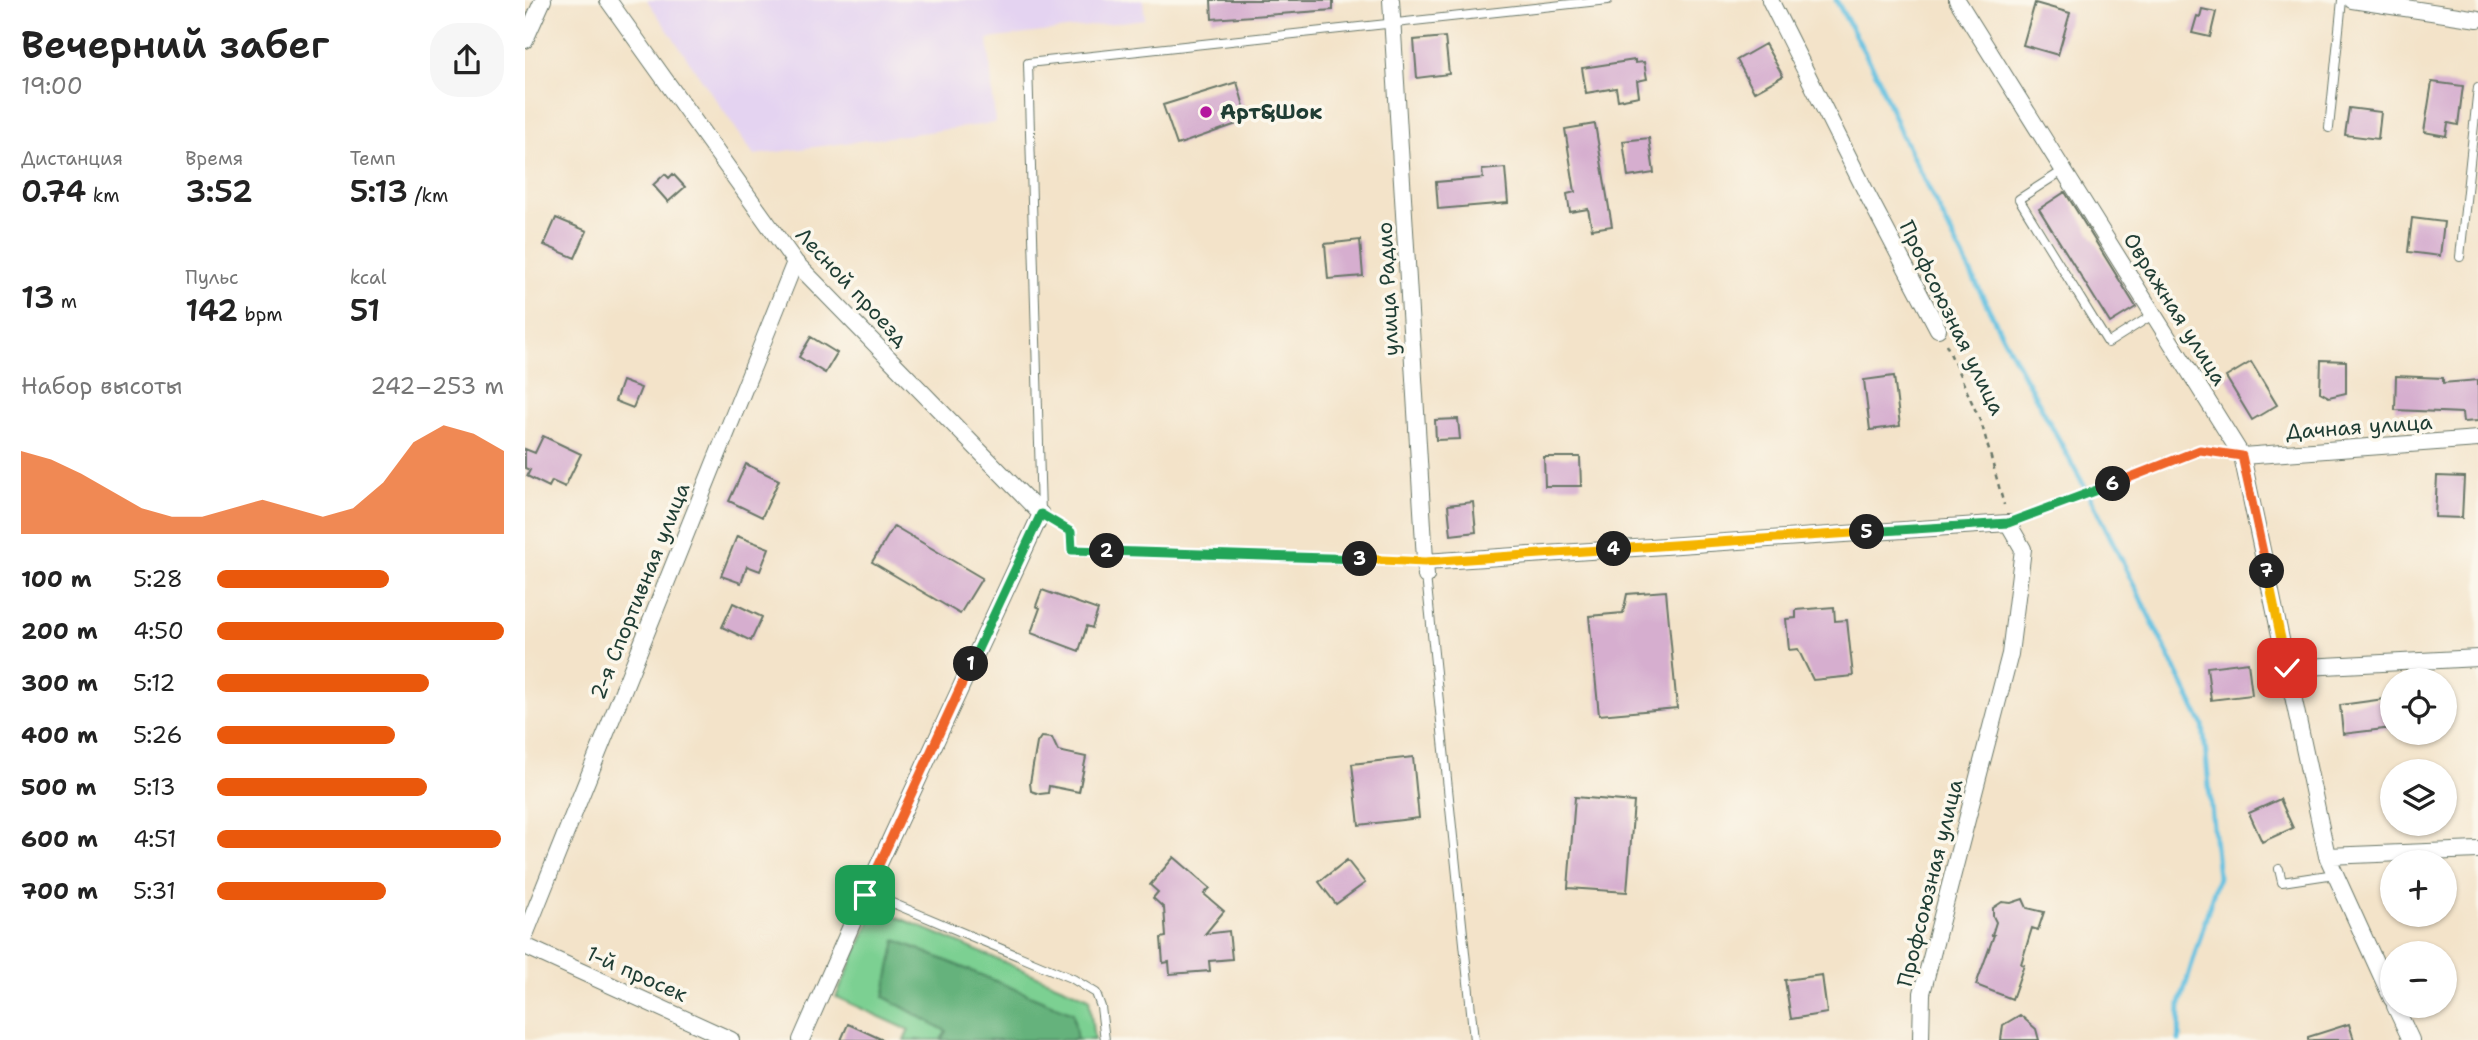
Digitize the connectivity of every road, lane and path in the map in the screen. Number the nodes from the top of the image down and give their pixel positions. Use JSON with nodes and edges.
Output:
{"nodes":[{"id":1,"x":543,"y":0,"type":"edge"},
{"id":2,"x":608,"y":0,"type":"edge"},
{"id":3,"x":1391,"y":0,"type":"edge"},
{"id":4,"x":1608,"y":0,"type":"edge"},
{"id":5,"x":1770,"y":0,"type":"edge"},
{"id":6,"x":1958,"y":0,"type":"edge"},
{"id":7,"x":2342,"y":0,"type":"edge"},
{"id":8,"x":2352,"y":0,"type":"edge"},
{"id":9,"x":2478,"y":19,"type":"edge"},
{"id":10,"x":1393,"y":25,"type":"junction"},
{"id":11,"x":525,"y":40,"type":"edge"},
{"id":12,"x":2478,"y":87,"type":"edge"},
{"id":13,"x":2329,"y":128,"type":"dead end"},
{"id":14,"x":2064,"y":170,"type":"junction"},
{"id":15,"x":2460,"y":257,"type":"dead end"},
{"id":16,"x":795,"y":262,"type":"junction"},
{"id":17,"x":2154,"y":314,"type":"junction"},
{"id":18,"x":1938,"y":328,"type":"joint"},
{"id":19,"x":2478,"y":439,"type":"edge"},
{"id":20,"x":2242,"y":456,"type":"junction"},
{"id":21,"x":1041,"y":514,"type":"junction"},
{"id":22,"x":2008,"y":523,"type":"junction"},
{"id":23,"x":1072,"y":550,"type":"joint"},
{"id":24,"x":1425,"y":569,"type":"junction"},
{"id":25,"x":2478,"y":658,"type":"edge"},
{"id":26,"x":2287,"y":668,"type":"junction"},
{"id":27,"x":2478,"y":850,"type":"edge"},
{"id":28,"x":2327,"y":856,"type":"junction"},
{"id":29,"x":2279,"y":869,"type":"dead end"},
{"id":30,"x":2335,"y":874,"type":"junction"},
{"id":31,"x":866,"y":892,"type":"junction"},
{"id":32,"x":525,"y":935,"type":"edge"},
{"id":33,"x":525,"y":946,"type":"edge"},
{"id":34,"x":2380,"y":973,"type":"edge"},
{"id":35,"x":2401,"y":1018,"type":"edge"},
{"id":36,"x":731,"y":1040,"type":"edge"},
{"id":37,"x":801,"y":1040,"type":"edge"},
{"id":38,"x":1105,"y":1040,"type":"edge"},
{"id":39,"x":1474,"y":1040,"type":"edge"},
{"id":40,"x":1921,"y":1040,"type":"edge"},
{"id":41,"x":2411,"y":1040,"type":"edge"}],
"edges":[{"from":1,"to":11,"type":"street"},
{"from":2,"to":16,"type":"street","name":"Лесной проезд"},
{"from":3,"to":10,"type":"street","name":"улица Радио"},
{"from":4,"to":10,"type":"lane"},
{"from":5,"to":18,"type":"street","name":"Профсоюзная улица"},
{"from":6,"to":14,"type":"street","name":"Овражная улица"},
{"from":7,"to":13,"type":"lane"},
{"from":8,"to":9,"type":"street"},
{"from":10,"to":21,"type":"lane"},
{"from":10,"to":24,"type":"street","name":"улица Радио"},
{"from":12,"to":15,"type":"lane"},
{"from":14,"to":17,"type":"street","name":"Овражная улица"},
{"from":14,"to":17,"type":"lane"},
{"from":16,"to":21,"type":"street","name":"Лесной проезд"},
{"from":16,"to":32,"type":"street","name":"2-я Спортивная улица"},
{"from":17,"to":20,"type":"street","name":"Овражная улица"},
{"from":18,"to":22,"type":"path","name":"Профсоюзная улица"},
{"from":19,"to":20,"type":"street","name":"Дачная улица"},
{"from":20,"to":22,"type":"path"},
{"from":20,"to":26,"type":"street","name":"Овражная улица"},
{"from":21,"to":23,"type":"path"},
{"from":21,"to":31,"type":"street"},
{"from":22,"to":24,"type":"street"},
{"from":22,"to":40,"type":"street","name":"Профсоюзная улица"},
{"from":23,"to":24,"type":"lane"},
{"from":24,"to":39,"type":"lane"},
{"from":25,"to":26,"type":"street"},
{"from":26,"to":28,"type":"street","name":"Овражная улица"},
{"from":27,"to":28,"type":"street"},
{"from":28,"to":30,"type":"street","name":"Овражная улица"},
{"from":29,"to":30,"type":"lane"},
{"from":30,"to":34,"type":"street","name":"Овражная улица"},
{"from":31,"to":37,"type":"street"},
{"from":31,"to":38,"type":"lane"},
{"from":33,"to":36,"type":"street","name":"1-й просек"},
{"from":35,"to":41,"type":"street"}]}
